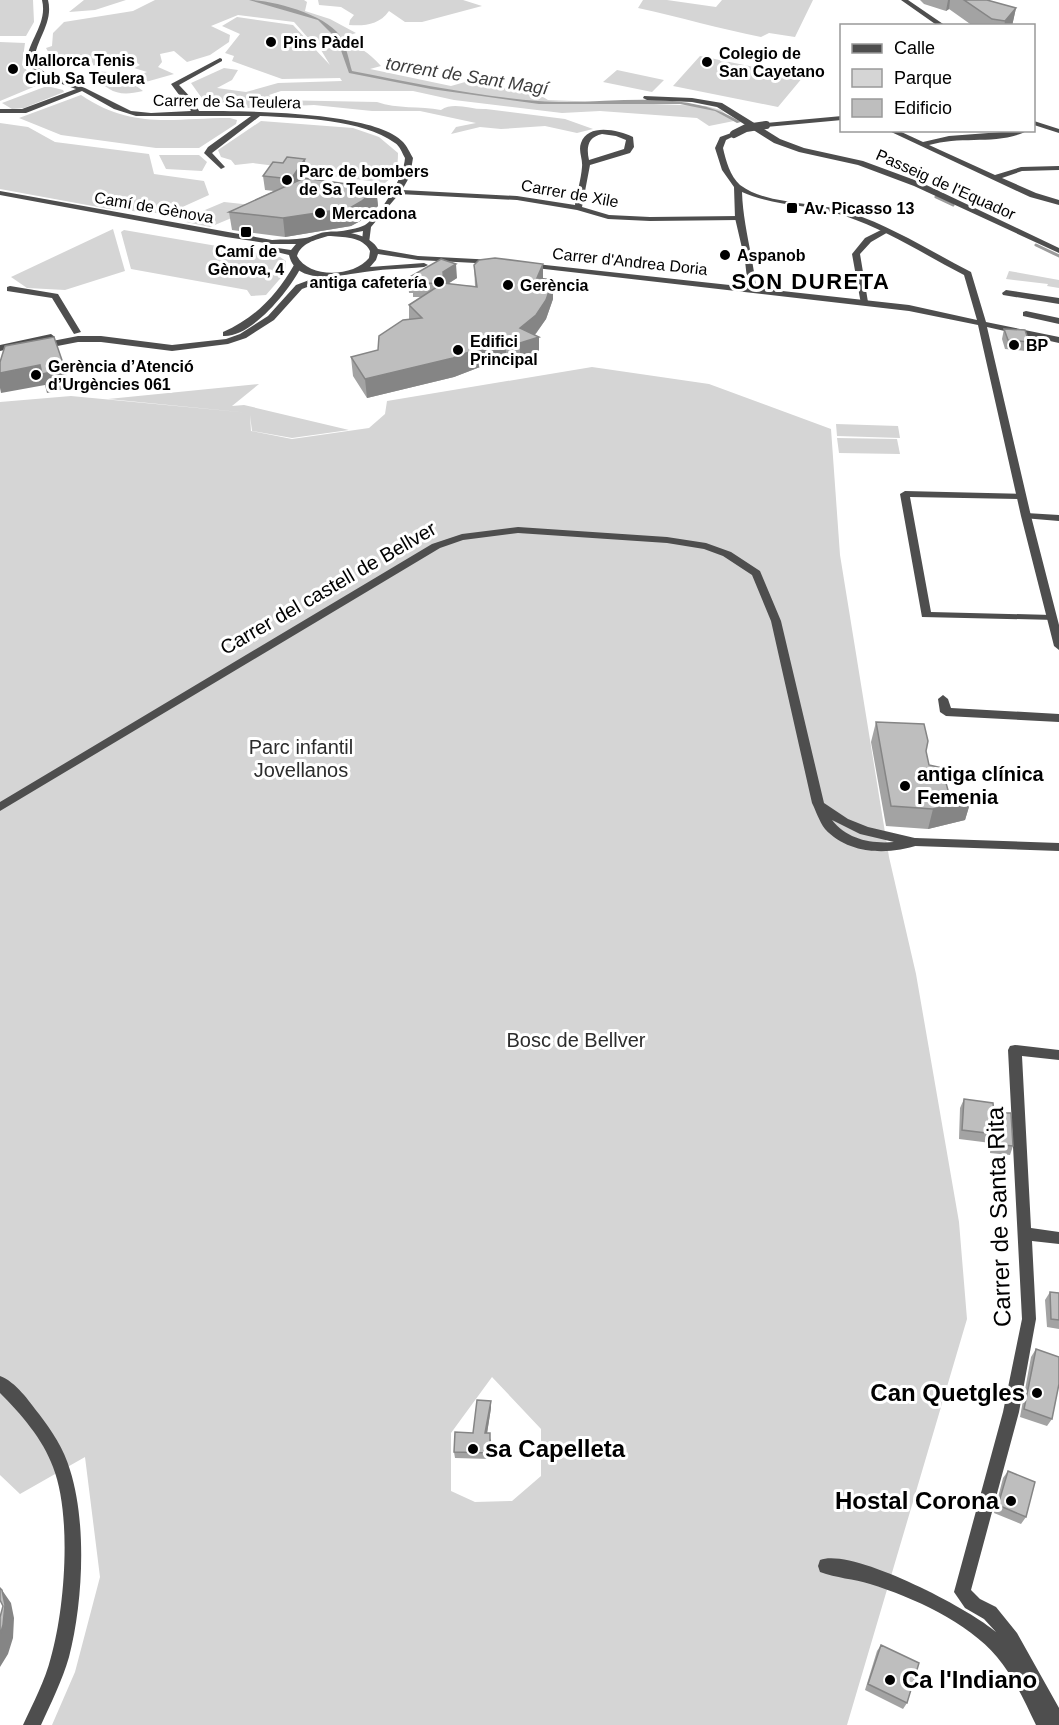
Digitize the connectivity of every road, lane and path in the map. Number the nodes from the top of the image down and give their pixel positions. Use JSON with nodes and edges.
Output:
{"nodes":[{"id":1,"x":45,"y":0,"type":"edge"},
{"id":2,"x":904,"y":0,"type":"edge"},
{"id":3,"x":940,"y":24,"type":"edge"},
{"id":4,"x":220,"y":60,"type":"dead end"},
{"id":5,"x":82,"y":89,"type":"junction"},
{"id":6,"x":647,"y":98,"type":"dead end"},
{"id":7,"x":0,"y":111,"type":"edge"},
{"id":8,"x":196,"y":113,"type":"junction"},
{"id":9,"x":257,"y":115,"type":"junction"},
{"id":10,"x":840,"y":118,"type":"edge"},
{"id":11,"x":1035,"y":124,"type":"edge"},
{"id":12,"x":1059,"y":131,"type":"edge"},
{"id":13,"x":894,"y":132,"type":"edge"},
{"id":14,"x":1018,"y":132,"type":"edge"},
{"id":15,"x":922,"y":145,"type":"junction"},
{"id":16,"x":587,"y":163,"type":"junction"},
{"id":17,"x":221,"y":167,"type":"dead end"},
{"id":18,"x":1059,"y":168,"type":"edge"},
{"id":19,"x":994,"y":178,"type":"junction"},
{"id":20,"x":738,"y":187,"type":"junction"},
{"id":21,"x":396,"y":192,"type":"junction"},
{"id":22,"x":0,"y":193,"type":"edge"},
{"id":23,"x":0,"y":200,"type":"edge"},
{"id":24,"x":1059,"y":203,"type":"edge"},
{"id":25,"x":578,"y":208,"type":"junction"},
{"id":26,"x":739,"y":219,"type":"junction"},
{"id":27,"x":367,"y":227,"type":"junction"},
{"id":28,"x":886,"y":231,"type":"junction"},
{"id":29,"x":340,"y":234,"type":"junction"},
{"id":30,"x":304,"y":241,"type":"junction"},
{"id":31,"x":366,"y":241,"type":"junction"},
{"id":32,"x":1054,"y":250,"type":"edge"},
{"id":33,"x":374,"y":251,"type":"junction"},
{"id":34,"x":292,"y":253,"type":"junction"},
{"id":35,"x":1059,"y":260,"type":"edge"},
{"id":36,"x":513,"y":265,"type":"junction"},
{"id":37,"x":297,"y":267,"type":"junction"},
{"id":38,"x":359,"y":270,"type":"junction"},
{"id":39,"x":328,"y":276,"type":"junction"},
{"id":40,"x":10,"y":289,"type":"dead end"},
{"id":41,"x":752,"y":290,"type":"junction"},
{"id":42,"x":1006,"y":293,"type":"dead end"},
{"id":43,"x":1059,"y":301,"type":"edge"},
{"id":44,"x":864,"y":302,"type":"junction"},
{"id":45,"x":1026,"y":314,"type":"dead end"},
{"id":46,"x":1059,"y":321,"type":"edge"},
{"id":47,"x":982,"y":323,"type":"junction"},
{"id":48,"x":77,"y":332,"type":"junction"},
{"id":49,"x":121,"y":340,"type":"junction"},
{"id":50,"x":1059,"y":340,"type":"edge"},
{"id":51,"x":0,"y":348,"type":"edge"},
{"id":52,"x":29,"y":348,"type":"junction"},
{"id":53,"x":0,"y":355,"type":"edge"},
{"id":54,"x":1021,"y":496,"type":"junction"},
{"id":55,"x":1026,"y":516,"type":"junction"},
{"id":56,"x":1059,"y":518,"type":"edge"},
{"id":57,"x":1052,"y":618,"type":"junction"},
{"id":58,"x":1059,"y":646,"type":"edge"},
{"id":59,"x":944,"y":699,"type":"dead end"},
{"id":60,"x":1059,"y":718,"type":"edge"},
{"id":61,"x":0,"y":807,"type":"edge"},
{"id":62,"x":1059,"y":847,"type":"edge"},
{"id":63,"x":1059,"y":1055,"type":"edge"},
{"id":64,"x":1025,"y":1234,"type":"junction"},
{"id":65,"x":1059,"y":1238,"type":"edge"},
{"id":66,"x":0,"y":1383,"type":"edge"},
{"id":67,"x":825,"y":1566,"type":"dead end"},
{"id":68,"x":32,"y":1725,"type":"edge"},
{"id":69,"x":1045,"y":1725,"type":"edge"},
{"id":70,"x":1059,"y":1725,"type":"edge"}],
"edges":[{"from":1,"to":5,"type":"street","name":"Carrer de Sa Teulera"},
{"from":2,"to":3,"type":"street"},
{"from":4,"to":8,"type":"street"},
{"from":5,"to":7,"type":"street"},
{"from":5,"to":8,"type":"street","name":"Carrer de Sa Teulera"},
{"from":6,"to":32,"type":"street","name":"Passeig de l'Equador"},
{"from":8,"to":9,"type":"street","name":"Carrer de Sa Teulera"},
{"from":9,"to":17,"type":"street"},
{"from":9,"to":21,"type":"street","name":"Carrer de Sa Teulera"},
{"from":10,"to":20,"type":"street","bridge":true},
{"from":11,"to":12,"type":"street"},
{"from":13,"to":15,"type":"street"},
{"from":14,"to":15,"type":"street"},
{"from":15,"to":19,"type":"street"},
{"from":16,"to":16,"type":"street"},
{"from":16,"to":25,"type":"street"},
{"from":18,"to":19,"type":"street"},
{"from":19,"to":24,"type":"street"},
{"from":20,"to":26,"type":"street"},
{"from":20,"to":28,"type":"street"},
{"from":21,"to":25,"type":"street","name":"Carrer de Xile"},
{"from":21,"to":27,"type":"street","name":"Carrer de Sa Teulera"},
{"from":22,"to":30,"type":"street","name":"Camí de Gènova"},
{"from":23,"to":34,"type":"street","name":"Camí de Gènova"},
{"from":25,"to":26,"type":"street","name":"Carrer de Xile"},
{"from":26,"to":41,"type":"street"},
{"from":27,"to":29,"type":"street"},
{"from":27,"to":31,"type":"street"},
{"from":28,"to":44,"type":"street"},
{"from":28,"to":47,"type":"street"},
{"from":29,"to":30,"type":"street","name":"Camí de Gènova"},
{"from":29,"to":31,"type":"street"},
{"from":30,"to":34,"type":"street"},
{"from":31,"to":33,"type":"street"},
{"from":32,"to":35,"type":"street","name":"Passeig de l'Equador"},
{"from":33,"to":36,"type":"street"},
{"from":33,"to":38,"type":"street"},
{"from":34,"to":37,"type":"street"},
{"from":36,"to":38,"type":"street"},
{"from":36,"to":41,"type":"street","name":"Carrer d'Andrea Doria"},
{"from":37,"to":39,"type":"street"},
{"from":37,"to":48,"type":"street"},
{"from":38,"to":39,"type":"street"},
{"from":39,"to":49,"type":"street"},
{"from":40,"to":48,"type":"street"},
{"from":41,"to":44,"type":"street","name":"Carrer d'Andrea Doria"},
{"from":42,"to":43,"type":"street"},
{"from":44,"to":47,"type":"street","name":"Carrer d'Andrea Doria"},
{"from":45,"to":46,"type":"street"},
{"from":47,"to":50,"type":"street","name":"Carrer d'Andrea Doria"},
{"from":47,"to":54,"type":"street"},
{"from":48,"to":49,"type":"street"},
{"from":48,"to":51,"type":"street"},
{"from":48,"to":52,"type":"street"},
{"from":49,"to":52,"type":"street"},
{"from":52,"to":53,"type":"street"},
{"from":54,"to":55,"type":"street"},
{"from":54,"to":57,"type":"street"},
{"from":55,"to":56,"type":"street"},
{"from":55,"to":57,"type":"street"},
{"from":57,"to":58,"type":"street"},
{"from":59,"to":60,"type":"street"},
{"from":61,"to":62,"type":"street","name":"Carrer del castell de Bellver"},
{"from":63,"to":64,"type":"street","name":"Carrer de Santa Rita"},
{"from":64,"to":65,"type":"street"},
{"from":64,"to":70,"type":"street","name":"Carrer de Santa Rita"},
{"from":66,"to":68,"type":"street"},
{"from":67,"to":69,"type":"street"}]}
